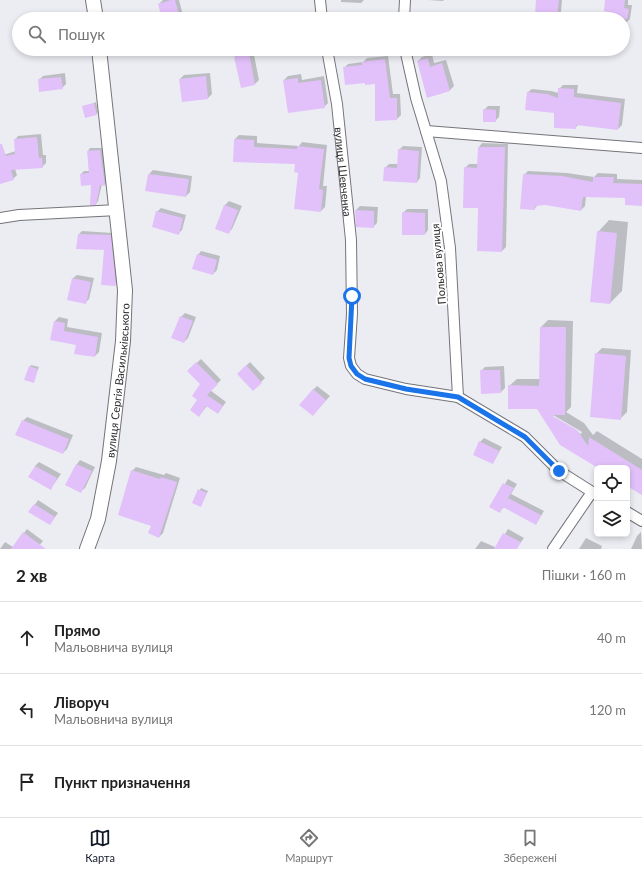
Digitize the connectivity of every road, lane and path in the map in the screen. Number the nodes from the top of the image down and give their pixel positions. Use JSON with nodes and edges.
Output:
{"nodes":[{"id":1,"x":93,"y":0,"type":"edge"},
{"id":2,"x":320,"y":0,"type":"edge"},
{"id":3,"x":405,"y":0,"type":"edge"},
{"id":4,"x":95,"y":12,"type":"edge"},
{"id":5,"x":321,"y":12,"type":"edge"},
{"id":6,"x":404,"y":12,"type":"edge"},
{"id":7,"x":100,"y":56,"type":"edge"},
{"id":8,"x":328,"y":56,"type":"edge"},
{"id":9,"x":407,"y":56,"type":"edge"},
{"id":10,"x":426,"y":131,"type":"junction"},
{"id":11,"x":642,"y":148,"type":"edge"},
{"id":12,"x":118,"y":210,"type":"junction"},
{"id":13,"x":0,"y":218,"type":"edge"},
{"id":14,"x":458,"y":397,"type":"junction"},
{"id":15,"x":594,"y":492,"type":"edge"},
{"id":16,"x":594,"y":494,"type":"edge"},
{"id":17,"x":630,"y":514,"type":"edge"},
{"id":18,"x":642,"y":521,"type":"edge"},
{"id":19,"x":87,"y":549,"type":"edge"},
{"id":20,"x":553,"y":549,"type":"edge"}],
"edges":[{"from":1,"to":4,"type":"street"},
{"from":2,"to":5,"type":"street"},
{"from":3,"to":6,"type":"street"},
{"from":7,"to":12,"type":"street"},
{"from":8,"to":14,"type":"street","name":"вулиця Шевченка"},
{"from":9,"to":10,"type":"street","name":"Польова вулиця"},
{"from":10,"to":11,"type":"street"},
{"from":10,"to":14,"type":"street","name":"Польова вулиця"},
{"from":12,"to":13,"type":"street"},
{"from":12,"to":19,"type":"street","name":"вулиця Сергія Васильківського"},
{"from":14,"to":15,"type":"street"},
{"from":16,"to":20,"type":"street"},
{"from":17,"to":18,"type":"street"}]}
